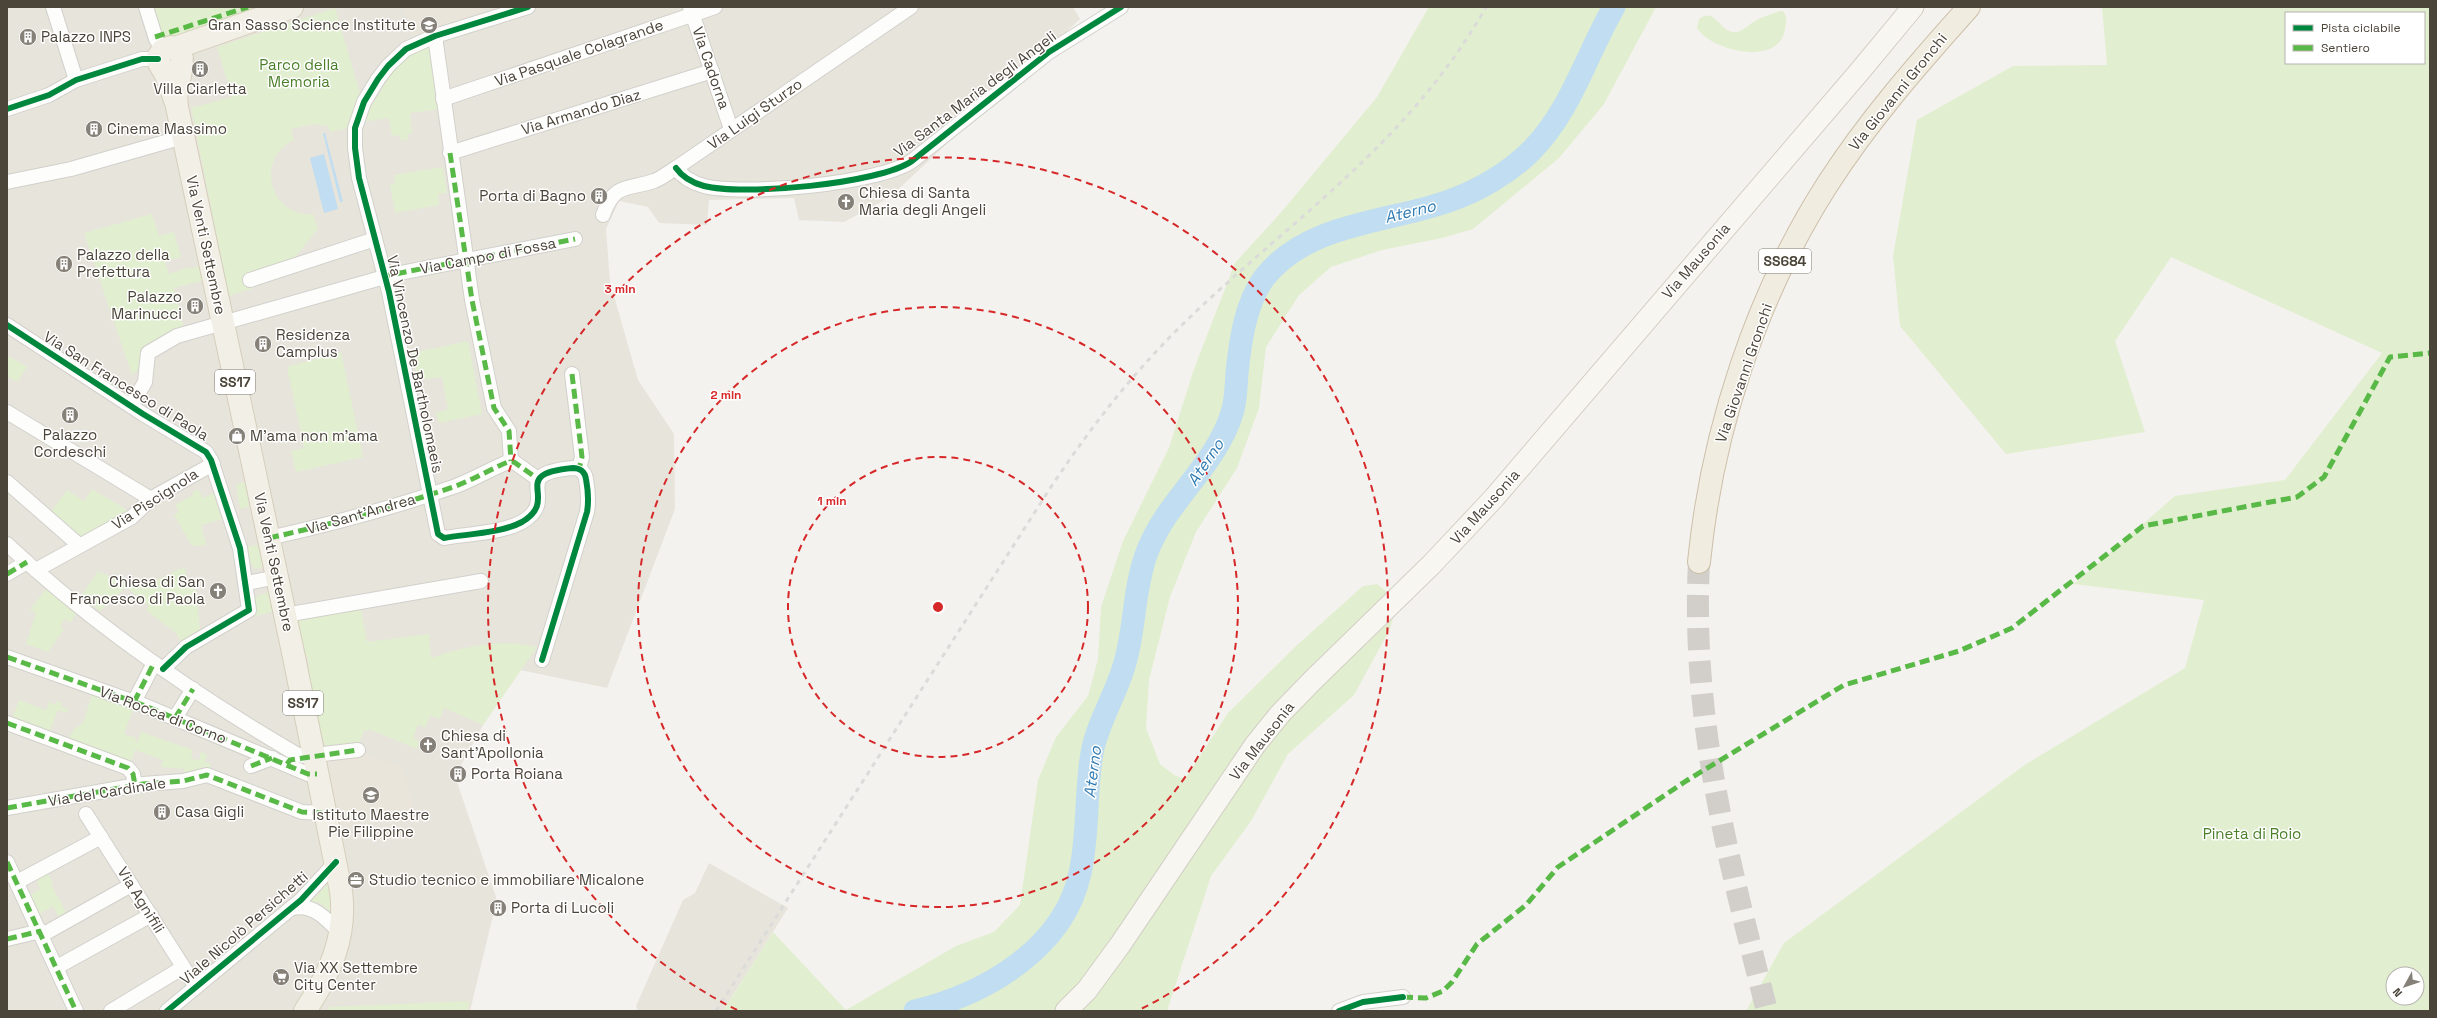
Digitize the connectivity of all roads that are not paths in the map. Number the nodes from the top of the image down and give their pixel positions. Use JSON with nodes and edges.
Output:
{"nodes":[{"id":1,"x":53,"y":7,"type":"edge"},
{"id":2,"x":146,"y":7,"type":"edge"},
{"id":3,"x":292,"y":7,"type":"edge"},
{"id":4,"x":528,"y":7,"type":"edge"},
{"id":5,"x":715,"y":7,"type":"edge"},
{"id":6,"x":911,"y":7,"type":"edge"},
{"id":7,"x":1121,"y":7,"type":"edge"},
{"id":8,"x":1913,"y":7,"type":"edge"},
{"id":9,"x":1969,"y":7,"type":"edge"},
{"id":10,"x":505,"y":11,"type":"edge"},
{"id":11,"x":692,"y":11,"type":"edge"},
{"id":12,"x":435,"y":36,"type":"junction"},
{"id":13,"x":170,"y":58,"type":"junction"},
{"id":14,"x":712,"y":71,"type":"junction"},
{"id":15,"x":76,"y":80,"type":"junction"},
{"id":16,"x":443,"y":99,"type":"junction"},
{"id":17,"x":7,"y":109,"type":"edge"},
{"id":18,"x":731,"y":129,"type":"junction"},
{"id":19,"x":183,"y":137,"type":"junction"},
{"id":20,"x":450,"y":153,"type":"junction"},
{"id":21,"x":676,"y":168,"type":"junction"},
{"id":22,"x":7,"y":182,"type":"edge"},
{"id":23,"x":603,"y":214,"type":"dead end"},
{"id":24,"x":375,"y":239,"type":"junction"},
{"id":25,"x":575,"y":239,"type":"dead end"},
{"id":26,"x":465,"y":261,"type":"junction"},
{"id":27,"x":385,"y":276,"type":"junction"},
{"id":28,"x":250,"y":280,"type":"dead end"},
{"id":29,"x":223,"y":323,"type":"junction"},
{"id":30,"x":7,"y":325,"type":"edge"},
{"id":31,"x":572,"y":374,"type":"dead end"},
{"id":32,"x":131,"y":406,"type":"junction"},
{"id":33,"x":7,"y":412,"type":"edge"},
{"id":34,"x":511,"y":462,"type":"junction"},
{"id":35,"x":213,"y":464,"type":"junction"},
{"id":36,"x":578,"y":469,"type":"junction"},
{"id":37,"x":538,"y":478,"type":"junction"},
{"id":38,"x":7,"y":482,"type":"edge"},
{"id":39,"x":429,"y":495,"type":"junction"},
{"id":40,"x":151,"y":499,"type":"junction"},
{"id":41,"x":269,"y":538,"type":"junction"},
{"id":42,"x":7,"y":544,"type":"edge"},
{"id":43,"x":79,"y":545,"type":"junction"},
{"id":44,"x":1699,"y":562,"type":"tunnel mouth"},
{"id":45,"x":31,"y":566,"type":"junction"},
{"id":46,"x":7,"y":574,"type":"edge"},
{"id":47,"x":277,"y":577,"type":"junction"},
{"id":48,"x":481,"y":581,"type":"dead end"},
{"id":49,"x":247,"y":583,"type":"junction"},
{"id":50,"x":285,"y":615,"type":"junction"},
{"id":51,"x":7,"y":657,"type":"edge"},
{"id":52,"x":542,"y":660,"type":"dead end"},
{"id":53,"x":159,"y":666,"type":"junction"},
{"id":54,"x":194,"y":689,"type":"junction"},
{"id":55,"x":134,"y":702,"type":"junction"},
{"id":56,"x":175,"y":718,"type":"junction"},
{"id":57,"x":7,"y":723,"type":"edge"},
{"id":58,"x":358,"y":750,"type":"dead end"},
{"id":59,"x":272,"y":758,"type":"junction"},
{"id":60,"x":316,"y":759,"type":"junction"},
{"id":61,"x":251,"y":766,"type":"dead end"},
{"id":62,"x":135,"y":785,"type":"junction"},
{"id":63,"x":7,"y":808,"type":"edge"},
{"id":64,"x":326,"y":813,"type":"junction"},
{"id":65,"x":86,"y":814,"type":"dead end"},
{"id":66,"x":101,"y":837,"type":"junction"},
{"id":67,"x":7,"y":862,"type":"edge"},
{"id":68,"x":336,"y":862,"type":"junction"},
{"id":69,"x":13,"y":878,"type":"edge"},
{"id":70,"x":131,"y":885,"type":"junction"},
{"id":71,"x":290,"y":909,"type":"junction"},
{"id":72,"x":150,"y":915,"type":"junction"},
{"id":73,"x":42,"y":933,"type":"junction"},
{"id":74,"x":341,"y":934,"type":"junction"},
{"id":75,"x":7,"y":939,"type":"edge"},
{"id":76,"x":56,"y":967,"type":"junction"},
{"id":77,"x":182,"y":968,"type":"junction"},
{"id":78,"x":196,"y":987,"type":"junction"},
{"id":79,"x":1403,"y":997,"type":"dead end"},
{"id":80,"x":76,"y":1011,"type":"edge"},
{"id":81,"x":111,"y":1011,"type":"edge"},
{"id":82,"x":167,"y":1011,"type":"edge"},
{"id":83,"x":305,"y":1011,"type":"edge"},
{"id":84,"x":1066,"y":1011,"type":"edge"},
{"id":85,"x":1339,"y":1011,"type":"edge"}],
"edges":[{"from":1,"to":15,"type":"street"},
{"from":2,"to":13,"type":"street"},
{"from":3,"to":13,"type":"main road"},
{"from":4,"to":10,"type":"street"},
{"from":5,"to":11,"type":"street","name":"Via Pasquale Colagrande"},
{"from":6,"to":18,"type":"street","name":"Via Luigi Sturzo"},
{"from":7,"to":21,"type":"street","name":"Via Santa Maria degli Angeli"},
{"from":8,"to":84,"type":"main road","name":"Via Mausonia"},
{"from":9,"to":44,"type":"highway","name":"Via Giovanni Gronchi","number":"SS684"},
{"from":10,"to":12,"type":"street"},
{"from":11,"to":14,"type":"street","name":"Via Cadorna"},
{"from":11,"to":16,"type":"street","name":"Via Pasquale Colagrande"},
{"from":12,"to":16,"type":"street"},
{"from":12,"to":24,"type":"street","name":"Via Vincenzo De Bartholomaeis"},
{"from":13,"to":15,"type":"street"},
{"from":13,"to":19,"type":"main road","name":"Via Venti Settembre","number":"SS17"},
{"from":14,"to":18,"type":"street","name":"Via Cadorna"},
{"from":14,"to":20,"type":"street","name":"Via Armando Diaz"},
{"from":15,"to":17,"type":"street"},
{"from":16,"to":20,"type":"street"},
{"from":18,"to":21,"type":"street","name":"Via Luigi Sturzo"},
{"from":19,"to":22,"type":"street"},
{"from":19,"to":29,"type":"main road","name":"Via Venti Settembre","number":"SS17"},
{"from":20,"to":26,"type":"street"},
{"from":21,"to":23,"type":"street","name":"Via Luigi Sturzo"},
{"from":24,"to":27,"type":"street","name":"Via Vincenzo De Bartholomaeis"},
{"from":24,"to":28,"type":"street"},
{"from":25,"to":26,"type":"street","name":"Via Campo di Fossa"},
{"from":26,"to":27,"type":"street","name":"Via Campo di Fossa"},
{"from":26,"to":34,"type":"street"},
{"from":27,"to":29,"type":"street","name":"Via Campo di Fossa"},
{"from":27,"to":39,"type":"street","name":"Via Vincenzo De Bartholomaeis"},
{"from":29,"to":32,"type":"street","name":"Via Campo di Fossa"},
{"from":29,"to":41,"type":"main road","name":"Via Venti Settembre","number":"SS17"},
{"from":30,"to":32,"type":"street","name":"Via San Francesco di Paola"},
{"from":31,"to":36,"type":"street"},
{"from":32,"to":35,"type":"street","name":"Via San Francesco di Paola"},
{"from":33,"to":40,"type":"street"},
{"from":34,"to":37,"type":"street"},
{"from":34,"to":39,"type":"street","name":"Via Sant'Andrea"},
{"from":35,"to":40,"type":"street","name":"Via Piscignola"},
{"from":35,"to":49,"type":"street","name":"Via San Francesco di Paola"},
{"from":36,"to":37,"type":"street"},
{"from":36,"to":52,"type":"street"},
{"from":37,"to":39,"type":"street","name":"Via Vincenzo De Bartholomaeis"},
{"from":38,"to":43,"type":"street"},
{"from":39,"to":41,"type":"street","name":"Via Sant'Andrea"},
{"from":40,"to":43,"type":"street","name":"Via Piscignola"},
{"from":41,"to":47,"type":"main road","name":"Via Venti Settembre","number":"SS17"},
{"from":42,"to":45,"type":"street"},
{"from":43,"to":45,"type":"street","name":"Via Piscignola"},
{"from":45,"to":46,"type":"street","name":"Via Piscignola"},
{"from":45,"to":53,"type":"street"},
{"from":47,"to":49,"type":"street"},
{"from":47,"to":50,"type":"main road","name":"Via Venti Settembre","number":"SS17"},
{"from":48,"to":50,"type":"street"},
{"from":49,"to":53,"type":"street","name":"Via San Francesco di Paola"},
{"from":50,"to":60,"type":"main road","name":"Via Venti Settembre","number":"SS17"},
{"from":51,"to":55,"type":"street","name":"Via Rocca di Corno"},
{"from":53,"to":54,"type":"street"},
{"from":53,"to":55,"type":"street"},
{"from":54,"to":56,"type":"street"},
{"from":54,"to":60,"type":"street"},
{"from":55,"to":56,"type":"street","name":"Via Rocca di Corno"},
{"from":56,"to":59,"type":"street","name":"Via Rocca di Corno"},
{"from":57,"to":62,"type":"street"},
{"from":58,"to":60,"type":"street"},
{"from":59,"to":60,"type":"street","name":"Via Rocca di Corno"},
{"from":59,"to":61,"type":"street"},
{"from":60,"to":64,"type":"main road","name":"Via Venti Settembre","number":"SS17"},
{"from":62,"to":63,"type":"street","name":"Via del Cardinale"},
{"from":62,"to":64,"type":"street","name":"Via del Cardinale"},
{"from":64,"to":68,"type":"main road","name":"Via Venti Settembre","number":"SS17"},
{"from":65,"to":66,"type":"street","name":"Via Agnifili"},
{"from":66,"to":69,"type":"street"},
{"from":66,"to":70,"type":"street","name":"Via Agnifili"},
{"from":67,"to":69,"type":"street"},
{"from":68,"to":71,"type":"street","name":"Viale Nicolò Persichetti"},
{"from":68,"to":74,"type":"main road","name":"Via Venti Settembre","number":"SS17"},
{"from":69,"to":73,"type":"street"},
{"from":70,"to":72,"type":"street","name":"Via Agnifili"},
{"from":70,"to":73,"type":"street"},
{"from":71,"to":74,"type":"street","name":"Viale Nicolò Persichetti"},
{"from":71,"to":78,"type":"street","name":"Viale Nicolò Persichetti"},
{"from":72,"to":76,"type":"street"},
{"from":72,"to":77,"type":"street","name":"Via Agnifili"},
{"from":73,"to":75,"type":"street"},
{"from":73,"to":76,"type":"street"},
{"from":74,"to":83,"type":"main road","name":"Via Venti Settembre","number":"SS17"},
{"from":76,"to":80,"type":"street"},
{"from":77,"to":78,"type":"street","name":"Via Agnifili"},
{"from":77,"to":81,"type":"street"},
{"from":78,"to":82,"type":"street","name":"Viale Nicolò Persichetti"},
{"from":79,"to":85,"type":"street"}]}
